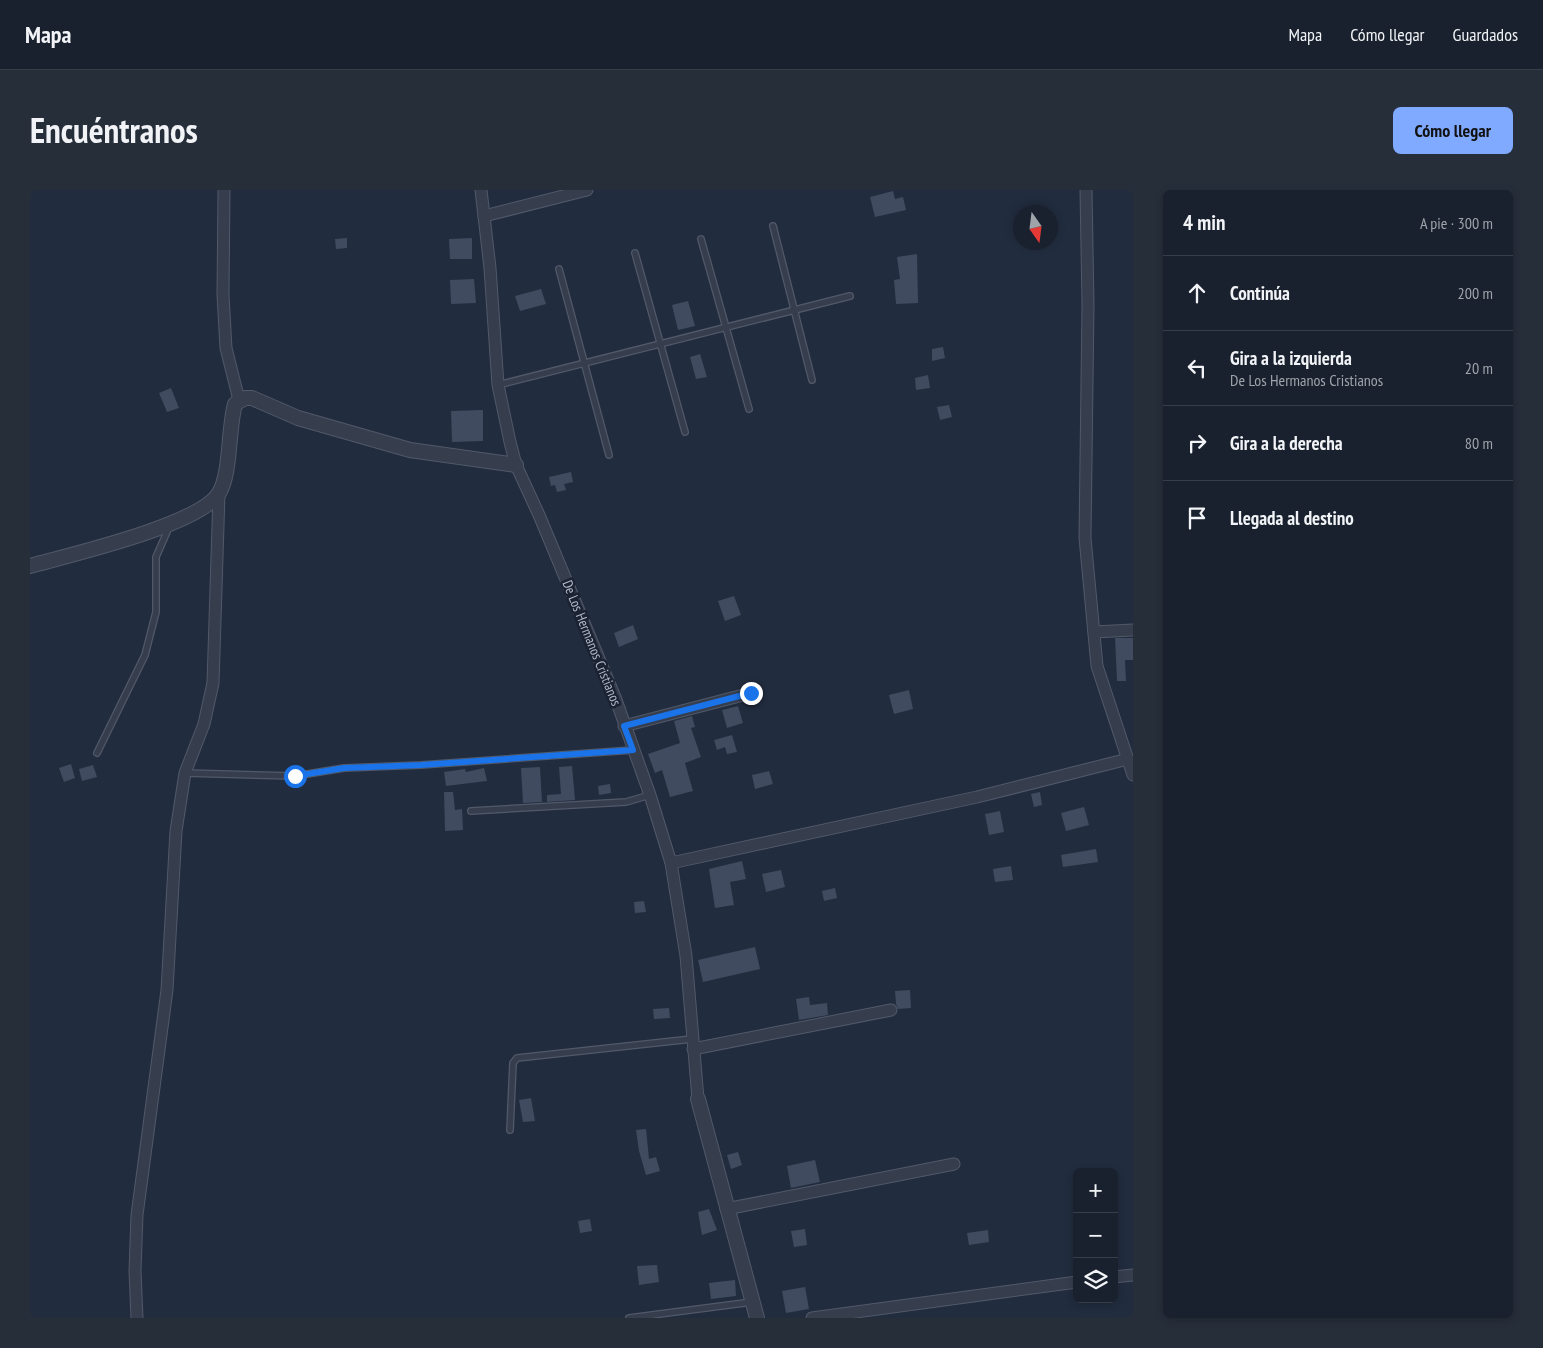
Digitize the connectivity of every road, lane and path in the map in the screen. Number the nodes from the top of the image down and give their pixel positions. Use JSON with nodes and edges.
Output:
{"nodes":[{"id":1,"x":224,"y":190,"type":"edge"},
{"id":2,"x":481,"y":190,"type":"edge"},
{"id":3,"x":587,"y":190,"type":"edge"},
{"id":4,"x":1086,"y":190,"type":"edge"},
{"id":5,"x":484,"y":216,"type":"junction"},
{"id":6,"x":773,"y":226,"type":"dead end"},
{"id":7,"x":701,"y":239,"type":"dead end"},
{"id":8,"x":635,"y":253,"type":"dead end"},
{"id":9,"x":559,"y":269,"type":"dead end"},
{"id":10,"x":850,"y":296,"type":"dead end"},
{"id":11,"x":794,"y":309,"type":"junction"},
{"id":12,"x":726,"y":326,"type":"junction"},
{"id":13,"x":660,"y":343,"type":"junction"},
{"id":14,"x":584,"y":363,"type":"junction"},
{"id":15,"x":812,"y":380,"type":"dead end"},
{"id":16,"x":498,"y":385,"type":"junction"},
{"id":17,"x":239,"y":400,"type":"junction"},
{"id":18,"x":749,"y":409,"type":"dead end"},
{"id":19,"x":685,"y":432,"type":"dead end"},
{"id":20,"x":609,"y":455,"type":"dead end"},
{"id":21,"x":516,"y":465,"type":"junction"},
{"id":22,"x":219,"y":494,"type":"junction"},
{"id":23,"x":171,"y":523,"type":"junction"},
{"id":24,"x":30,"y":566,"type":"edge"},
{"id":25,"x":1133,"y":630,"type":"edge"},
{"id":26,"x":1094,"y":632,"type":"junction"},
{"id":27,"x":751,"y":693,"type":"dead end"},
{"id":28,"x":624,"y":726,"type":"junction"},
{"id":29,"x":633,"y":750,"type":"junction"},
{"id":30,"x":97,"y":753,"type":"dead end"},
{"id":31,"x":1128,"y":759,"type":"junction"},
{"id":32,"x":185,"y":773,"type":"junction"},
{"id":33,"x":1133,"y":775,"type":"edge"},
{"id":34,"x":650,"y":796,"type":"junction"},
{"id":35,"x":471,"y":811,"type":"dead end"},
{"id":36,"x":671,"y":863,"type":"junction"},
{"id":37,"x":891,"y":1010,"type":"dead end"},
{"id":38,"x":692,"y":1044,"type":"junction"},
{"id":39,"x":698,"y":1099,"type":"joint"},
{"id":40,"x":510,"y":1130,"type":"dead end"},
{"id":41,"x":954,"y":1164,"type":"dead end"},
{"id":42,"x":726,"y":1209,"type":"junction"},
{"id":43,"x":1133,"y":1275,"type":"edge"},
{"id":44,"x":1118,"y":1277,"type":"edge"},
{"id":45,"x":1073,"y":1283,"type":"edge"},
{"id":46,"x":752,"y":1302,"type":"junction"},
{"id":47,"x":137,"y":1318,"type":"edge"},
{"id":48,"x":629,"y":1318,"type":"edge"},
{"id":49,"x":757,"y":1318,"type":"edge"},
{"id":50,"x":812,"y":1318,"type":"edge"}],
"edges":[{"from":1,"to":17,"type":"street"},
{"from":2,"to":5,"type":"street","name":"De Los Hermanos Cristianos"},
{"from":3,"to":5,"type":"street"},
{"from":4,"to":26,"type":"street"},
{"from":5,"to":16,"type":"street","name":"De Los Hermanos Cristianos"},
{"from":6,"to":11,"type":"lane"},
{"from":7,"to":12,"type":"lane"},
{"from":8,"to":13,"type":"lane"},
{"from":9,"to":14,"type":"lane"},
{"from":10,"to":11,"type":"lane"},
{"from":11,"to":12,"type":"lane"},
{"from":11,"to":15,"type":"lane"},
{"from":12,"to":13,"type":"lane"},
{"from":12,"to":18,"type":"lane"},
{"from":13,"to":14,"type":"lane"},
{"from":13,"to":19,"type":"lane"},
{"from":14,"to":16,"type":"lane"},
{"from":14,"to":20,"type":"lane"},
{"from":16,"to":21,"type":"street","name":"De Los Hermanos Cristianos"},
{"from":17,"to":21,"type":"street"},
{"from":17,"to":22,"type":"street"},
{"from":21,"to":28,"type":"street","name":"De Los Hermanos Cristianos"},
{"from":22,"to":23,"type":"street"},
{"from":22,"to":32,"type":"street"},
{"from":23,"to":24,"type":"street"},
{"from":23,"to":30,"type":"lane"},
{"from":25,"to":26,"type":"street"},
{"from":26,"to":31,"type":"street"},
{"from":27,"to":28,"type":"street"},
{"from":28,"to":29,"type":"street","name":"De Los Hermanos Cristianos"},
{"from":29,"to":32,"type":"lane"},
{"from":29,"to":34,"type":"street","name":"De Los Hermanos Cristianos"},
{"from":31,"to":33,"type":"street"},
{"from":31,"to":36,"type":"street"},
{"from":32,"to":47,"type":"street"},
{"from":34,"to":35,"type":"lane"},
{"from":34,"to":36,"type":"street","name":"De Los Hermanos Cristianos"},
{"from":36,"to":38,"type":"street","name":"De Los Hermanos Cristianos"},
{"from":37,"to":38,"type":"street"},
{"from":38,"to":39,"type":"street","name":"De Los Hermanos Cristianos"},
{"from":38,"to":40,"type":"lane"},
{"from":39,"to":42,"type":"street"},
{"from":41,"to":42,"type":"street"},
{"from":42,"to":46,"type":"street"},
{"from":43,"to":44,"type":"street"},
{"from":45,"to":50,"type":"street"},
{"from":46,"to":48,"type":"lane"},
{"from":46,"to":49,"type":"street"}]}
